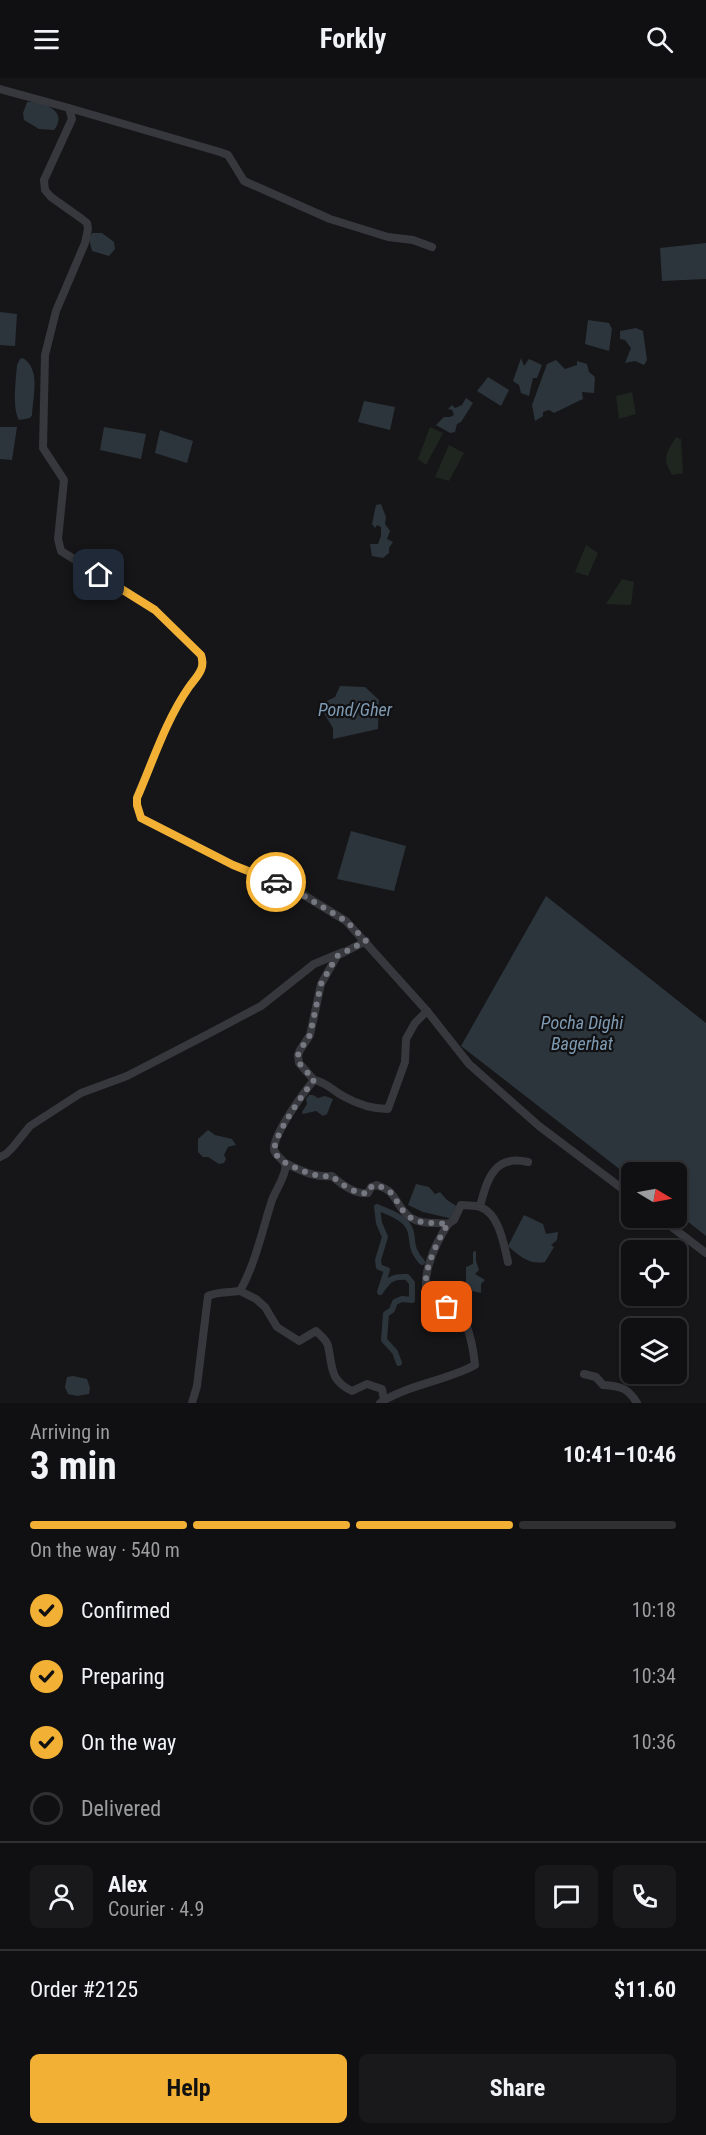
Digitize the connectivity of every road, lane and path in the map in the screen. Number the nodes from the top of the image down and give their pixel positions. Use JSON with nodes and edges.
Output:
{"nodes":[{"id":1,"x":0,"y":89,"type":"edge"},
{"id":2,"x":69,"y":108,"type":"junction"},
{"id":3,"x":432,"y":247,"type":"dead end"},
{"id":4,"x":366,"y":941,"type":"junction"},
{"id":5,"x":343,"y":952,"type":"junction"},
{"id":6,"x":427,"y":1011,"type":"junction"},
{"id":7,"x":314,"y":1080,"type":"junction"},
{"id":8,"x":0,"y":1157,"type":"edge"},
{"id":9,"x":528,"y":1161,"type":"dead end"},
{"id":10,"x":285,"y":1163,"type":"junction"},
{"id":11,"x":621,"y":1188,"type":"edge"},
{"id":12,"x":480,"y":1206,"type":"junction"},
{"id":13,"x":448,"y":1224,"type":"junction"},
{"id":14,"x":674,"y":1228,"type":"edge"},
{"id":15,"x":706,"y":1252,"type":"edge"},
{"id":16,"x":508,"y":1262,"type":"dead end"},
{"id":17,"x":240,"y":1291,"type":"junction"},
{"id":18,"x":584,"y":1374,"type":"dead end"},
{"id":19,"x":382,"y":1401,"type":"edge"},
{"id":20,"x":192,"y":1403,"type":"edge"},
{"id":21,"x":637,"y":1403,"type":"edge"}],
"edges":[{"from":1,"to":2,"type":"street"},
{"from":2,"to":3,"type":"street"},
{"from":2,"to":4,"type":"street"},
{"from":4,"to":5,"type":"street"},
{"from":4,"to":6,"type":"street"},
{"from":5,"to":7,"type":"street"},
{"from":5,"to":8,"type":"street"},
{"from":6,"to":7,"type":"street"},
{"from":6,"to":11,"type":"street"},
{"from":7,"to":10,"type":"street"},
{"from":9,"to":12,"type":"street"},
{"from":10,"to":13,"type":"street"},
{"from":10,"to":17,"type":"street"},
{"from":12,"to":13,"type":"street"},
{"from":12,"to":16,"type":"street"},
{"from":13,"to":19,"type":"street"},
{"from":14,"to":15,"type":"street"},
{"from":17,"to":19,"type":"street"},
{"from":17,"to":20,"type":"street"},
{"from":18,"to":21,"type":"street"}]}
